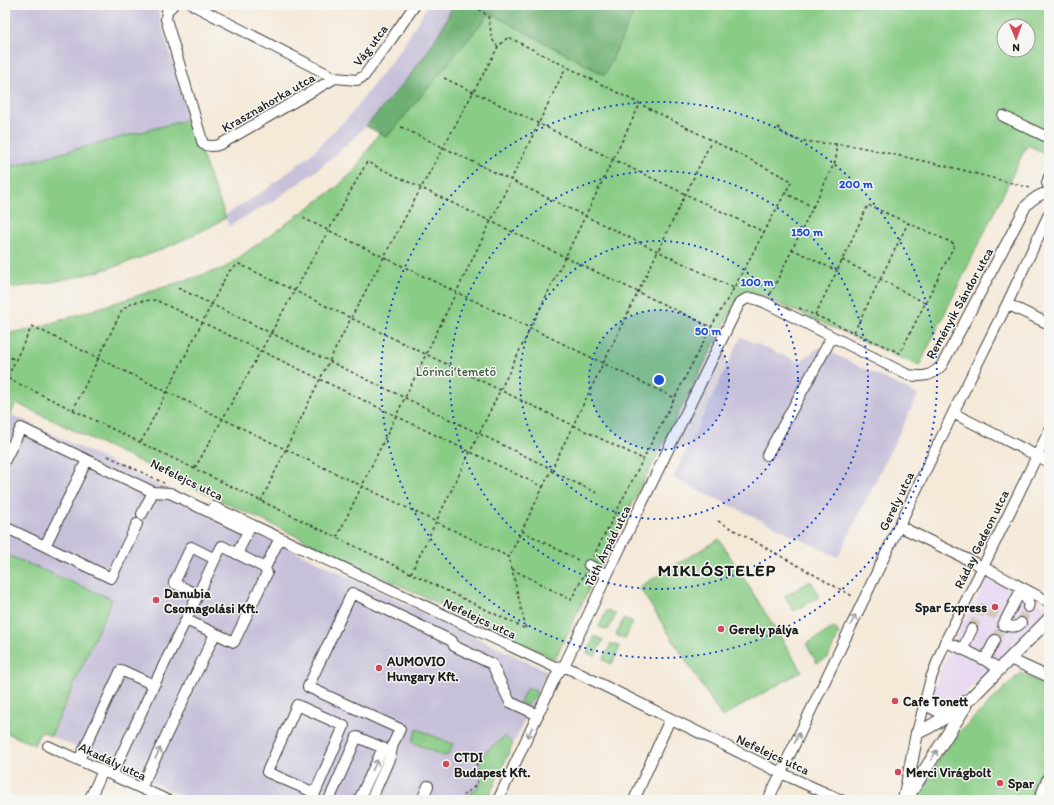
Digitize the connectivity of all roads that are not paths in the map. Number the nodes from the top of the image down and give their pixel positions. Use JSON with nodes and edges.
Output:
{"nodes":[{"id":1,"x":173,"y":5,"type":"edge"},
{"id":2,"x":193,"y":5,"type":"edge"},
{"id":3,"x":415,"y":5,"type":"edge"},
{"id":4,"x":335,"y":78,"type":"junction"},
{"id":5,"x":1003,"y":116,"type":"dead end"},
{"id":6,"x":1049,"y":138,"type":"edge"},
{"id":7,"x":1049,"y":177,"type":"edge"},
{"id":8,"x":1049,"y":188,"type":"edge"},
{"id":9,"x":1049,"y":192,"type":"edge"},
{"id":10,"x":1049,"y":214,"type":"edge"},
{"id":11,"x":739,"y":304,"type":"joint"},
{"id":12,"x":1008,"y":304,"type":"junction"},
{"id":13,"x":1049,"y":324,"type":"edge"},
{"id":14,"x":832,"y":337,"type":"junction"},
{"id":15,"x":953,"y":413,"type":"junction"},
{"id":16,"x":1049,"y":431,"type":"edge"},
{"id":17,"x":767,"y":455,"type":"dead end"},
{"id":18,"x":1037,"y":456,"type":"junction"},
{"id":19,"x":5,"y":460,"type":"edge"},
{"id":20,"x":87,"y":460,"type":"junction"},
{"id":21,"x":1049,"y":462,"type":"edge"},
{"id":22,"x":153,"y":492,"type":"junction"},
{"id":23,"x":214,"y":507,"type":"dead end"},
{"id":24,"x":142,"y":514,"type":"dead end"},
{"id":25,"x":137,"y":524,"type":"dead end"},
{"id":26,"x":899,"y":526,"type":"junction"},
{"id":27,"x":5,"y":527,"type":"edge"},
{"id":28,"x":280,"y":538,"type":"junction"},
{"id":29,"x":45,"y":546,"type":"junction"},
{"id":30,"x":237,"y":554,"type":"junction"},
{"id":31,"x":215,"y":559,"type":"junction"},
{"id":32,"x":589,"y":565,"type":"road end"},
{"id":33,"x":983,"y":567,"type":"junction"},
{"id":34,"x":265,"y":568,"type":"junction"},
{"id":35,"x":607,"y":575,"type":"junction"},
{"id":36,"x":1021,"y":590,"type":"junction"},
{"id":37,"x":198,"y":595,"type":"junction"},
{"id":38,"x":1049,"y":602,"type":"edge"},
{"id":39,"x":1028,"y":607,"type":"dead end"},
{"id":40,"x":186,"y":620,"type":"junction"},
{"id":41,"x":1049,"y":620,"type":"edge"},
{"id":42,"x":1021,"y":623,"type":"dead end"},
{"id":43,"x":972,"y":629,"type":"tunnel mouth"},
{"id":44,"x":215,"y":634,"type":"junction"},
{"id":45,"x":995,"y":640,"type":"tunnel mouth"},
{"id":46,"x":945,"y":642,"type":"junction"},
{"id":47,"x":963,"y":648,"type":"junction"},
{"id":48,"x":985,"y":659,"type":"junction"},
{"id":49,"x":1010,"y":659,"type":"junction"},
{"id":50,"x":564,"y":666,"type":"junction"},
{"id":51,"x":1000,"y":669,"type":"junction"},
{"id":52,"x":1049,"y":678,"type":"edge"},
{"id":53,"x":154,"y":685,"type":"junction"},
{"id":54,"x":971,"y":698,"type":"junction"},
{"id":55,"x":924,"y":702,"type":"junction"},
{"id":56,"x":957,"y":709,"type":"junction"},
{"id":57,"x":538,"y":715,"type":"junction"},
{"id":58,"x":670,"y":719,"type":"junction"},
{"id":59,"x":917,"y":733,"type":"junction"},
{"id":60,"x":48,"y":746,"type":"dead end"},
{"id":61,"x":79,"y":760,"type":"junction"},
{"id":62,"x":107,"y":773,"type":"junction"},
{"id":63,"x":781,"y":773,"type":"junction"},
{"id":64,"x":1049,"y":775,"type":"edge"},
{"id":65,"x":428,"y":786,"type":"dead end"},
{"id":66,"x":141,"y":788,"type":"junction"},
{"id":67,"x":313,"y":797,"type":"edge"},
{"id":68,"x":89,"y":800,"type":"edge"},
{"id":69,"x":167,"y":800,"type":"edge"},
{"id":70,"x":330,"y":800,"type":"edge"},
{"id":71,"x":359,"y":800,"type":"edge"},
{"id":72,"x":371,"y":800,"type":"edge"},
{"id":73,"x":422,"y":800,"type":"edge"},
{"id":74,"x":498,"y":800,"type":"edge"},
{"id":75,"x":634,"y":800,"type":"edge"},
{"id":76,"x":768,"y":800,"type":"edge"},
{"id":77,"x":841,"y":800,"type":"edge"},
{"id":78,"x":905,"y":800,"type":"edge"},
{"id":79,"x":1039,"y":800,"type":"edge"}],
"edges":[{"from":1,"to":4,"type":"street","name":"Krasznahorka utca"},
{"from":2,"to":4,"type":"street","name":"Krasznahorka utca"},
{"from":3,"to":4,"type":"street","name":"Vág utca"},
{"from":5,"to":6,"type":"street"},
{"from":7,"to":8,"type":"street"},
{"from":9,"to":14,"type":"street","name":"Reményik Sándor utca"},
{"from":10,"to":12,"type":"street","name":"Gerely utca"},
{"from":11,"to":14,"type":"street","name":"Reményik Sándor utca"},
{"from":11,"to":35,"type":"street","name":"Tóth Árpád utca"},
{"from":12,"to":13,"type":"street"},
{"from":12,"to":15,"type":"street","name":"Gerely utca"},
{"from":14,"to":17,"type":"street"},
{"from":15,"to":18,"type":"street"},
{"from":15,"to":26,"type":"street","name":"Gerely utca"},
{"from":16,"to":18,"type":"street","name":"Ráday Gedeon utca"},
{"from":18,"to":21,"type":"street"},
{"from":18,"to":33,"type":"street","name":"Ráday Gedeon utca"},
{"from":19,"to":20,"type":"street"},
{"from":20,"to":22,"type":"street"},
{"from":20,"to":29,"type":"street"},
{"from":22,"to":24,"type":"street"},
{"from":22,"to":30,"type":"street"},
{"from":23,"to":28,"type":"street","name":"Nefelejcs utca"},
{"from":25,"to":29,"type":"street"},
{"from":26,"to":33,"type":"street"},
{"from":63,"to":26,"type":"street","name":"Gerely utca","one_way":true},
{"from":27,"to":29,"type":"street"},
{"from":28,"to":34,"type":"street"},
{"from":28,"to":50,"type":"street","name":"Nefelejcs utca"},
{"from":30,"to":31,"type":"street"},
{"from":30,"to":34,"type":"street"},
{"from":31,"to":37,"type":"street"},
{"from":31,"to":37,"type":"street"},
{"from":32,"to":35,"type":"street"},
{"from":33,"to":36,"type":"street"},
{"from":33,"to":46,"type":"street","name":"Ráday Gedeon utca"},
{"from":34,"to":44,"type":"street"},
{"from":35,"to":50,"type":"street","name":"Tóth Árpád utca"},
{"from":36,"to":38,"type":"street"},
{"from":36,"to":39,"type":"street"},
{"from":36,"to":42,"type":"street"},
{"from":37,"to":40,"type":"street"},
{"from":40,"to":44,"type":"street"},
{"from":40,"to":53,"type":"street"},
{"from":41,"to":49,"type":"main road"},
{"from":43,"to":47,"type":"street"},
{"from":66,"to":44,"type":"street","one_way":true},
{"from":45,"to":48,"type":"street"},
{"from":46,"to":47,"type":"street"},
{"from":46,"to":55,"type":"street","name":"Ráday Gedeon utca"},
{"from":47,"to":48,"type":"street"},
{"from":48,"to":51,"type":"street"},
{"from":49,"to":51,"type":"main road"},
{"from":49,"to":52,"type":"street"},
{"from":50,"to":57,"type":"street","name":"Tóth Árpád utca"},
{"from":50,"to":58,"type":"street","name":"Nefelejcs utca"},
{"from":51,"to":54,"type":"main road"},
{"from":53,"to":61,"type":"street"},
{"from":53,"to":62,"type":"street"},
{"from":54,"to":56,"type":"main road"},
{"from":78,"to":54,"type":"main road","one_way":true},
{"from":55,"to":56,"type":"main road"},
{"from":55,"to":59,"type":"street","name":"Ráday Gedeon utca"},
{"from":56,"to":59,"type":"main road"},
{"from":57,"to":72,"type":"street"},
{"from":57,"to":74,"type":"street","name":"Tóth Árpád utca","one_way":true},
{"from":58,"to":63,"type":"street","name":"Nefelejcs utca"},
{"from":58,"to":75,"type":"street"},
{"from":59,"to":78,"type":"main road","name":"Ráday Gedeon utca"},
{"from":60,"to":61,"type":"street","name":"Akadály utca"},
{"from":61,"to":62,"type":"street","name":"Akadály utca"},
{"from":62,"to":66,"type":"street","name":"Akadály utca"},
{"from":62,"to":68,"type":"street"},
{"from":63,"to":76,"type":"street","name":"Gerely utca"},
{"from":63,"to":77,"type":"street","name":"Nefelejcs utca"},
{"from":64,"to":79,"type":"street"},
{"from":65,"to":73,"type":"street"},
{"from":66,"to":69,"type":"street","name":"Akadály utca"},
{"from":67,"to":67,"type":"street"},
{"from":71,"to":70,"type":"street","one_way":true}]}
